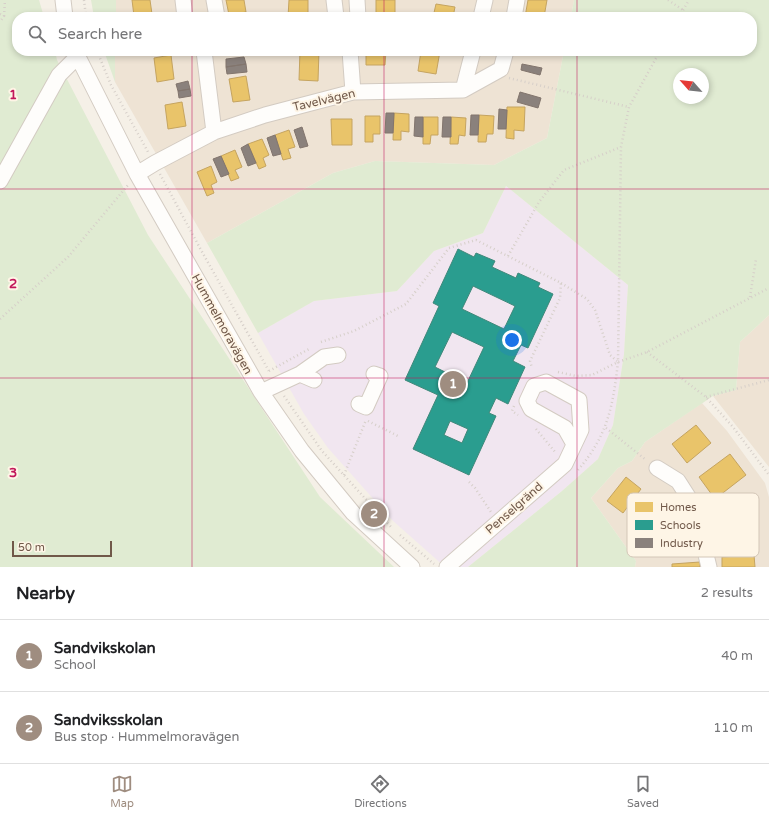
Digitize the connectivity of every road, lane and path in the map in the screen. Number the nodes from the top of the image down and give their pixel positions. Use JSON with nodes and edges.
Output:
{"nodes":[{"id":1,"x":5,"y":0,"type":"edge"},
{"id":2,"x":63,"y":0,"type":"edge"},
{"id":3,"x":84,"y":0,"type":"edge"},
{"id":4,"x":183,"y":0,"type":"edge"},
{"id":5,"x":214,"y":0,"type":"edge"},
{"id":6,"x":334,"y":0,"type":"edge"},
{"id":7,"x":357,"y":0,"type":"edge"},
{"id":8,"x":485,"y":0,"type":"edge"},
{"id":9,"x":518,"y":0,"type":"edge"},
{"id":10,"x":668,"y":0,"type":"edge"},
{"id":11,"x":689,"y":0,"type":"edge"},
{"id":12,"x":683,"y":10,"type":"joint"},
{"id":13,"x":64,"y":12,"type":"edge"},
{"id":14,"x":85,"y":12,"type":"edge"},
{"id":15,"x":184,"y":12,"type":"edge"},
{"id":16,"x":216,"y":12,"type":"edge"},
{"id":17,"x":335,"y":12,"type":"edge"},
{"id":18,"x":358,"y":12,"type":"edge"},
{"id":19,"x":482,"y":12,"type":"edge"},
{"id":20,"x":515,"y":12,"type":"edge"},
{"id":21,"x":0,"y":14,"type":"edge"},
{"id":22,"x":4,"y":16,"type":"junction"},
{"id":23,"x":0,"y":22,"type":"edge"},
{"id":24,"x":74,"y":56,"type":"edge"},
{"id":25,"x":77,"y":56,"type":"edge"},
{"id":26,"x":99,"y":56,"type":"edge"},
{"id":27,"x":205,"y":56,"type":"edge"},
{"id":28,"x":350,"y":56,"type":"edge"},
{"id":29,"x":472,"y":56,"type":"edge"},
{"id":30,"x":505,"y":56,"type":"edge"},
{"id":31,"x":657,"y":56,"type":"edge"},
{"id":32,"x":501,"y":70,"type":"junction"},
{"id":33,"x":463,"y":90,"type":"junction"},
{"id":34,"x":353,"y":92,"type":"junction"},
{"id":35,"x":629,"y":107,"type":"junction"},
{"id":36,"x":214,"y":132,"type":"junction"},
{"id":37,"x":621,"y":147,"type":"junction"},
{"id":38,"x":155,"y":163,"type":"junction"},
{"id":39,"x":138,"y":174,"type":"junction"},
{"id":40,"x":0,"y":180,"type":"edge"},
{"id":41,"x":508,"y":256,"type":"junction"},
{"id":42,"x":756,"y":259,"type":"dead end"},
{"id":43,"x":561,"y":283,"type":"junction"},
{"id":44,"x":769,"y":288,"type":"edge"},
{"id":45,"x":750,"y":298,"type":"junction"},
{"id":46,"x":0,"y":319,"type":"edge"},
{"id":47,"x":647,"y":352,"type":"junction"},
{"id":48,"x":338,"y":355,"type":"dead end"},
{"id":49,"x":618,"y":362,"type":"junction"},
{"id":50,"x":532,"y":368,"type":"junction"},
{"id":51,"x":539,"y":369,"type":"dead end"},
{"id":52,"x":269,"y":371,"type":"junction"},
{"id":53,"x":554,"y":371,"type":"dead end"},
{"id":54,"x":300,"y":374,"type":"junction"},
{"id":55,"x":374,"y":374,"type":"dead end"},
{"id":56,"x":528,"y":375,"type":"dead end"},
{"id":57,"x":314,"y":380,"type":"dead end"},
{"id":58,"x":769,"y":380,"type":"edge"},
{"id":59,"x":277,"y":386,"type":"junction"},
{"id":60,"x":261,"y":392,"type":"junction"},
{"id":61,"x":706,"y":397,"type":"junction"},
{"id":62,"x":515,"y":404,"type":"dead end"},
{"id":63,"x":363,"y":410,"type":"junction"},
{"id":64,"x":524,"y":420,"type":"dead end"},
{"id":65,"x":530,"y":424,"type":"dead end"},
{"id":66,"x":606,"y":428,"type":"dead end"},
{"id":67,"x":400,"y":437,"type":"dead end"},
{"id":68,"x":574,"y":444,"type":"dead end"},
{"id":69,"x":565,"y":464,"type":"junction"},
{"id":70,"x":657,"y":468,"type":"joint"},
{"id":71,"x":344,"y":475,"type":"junction"},
{"id":72,"x":769,"y":475,"type":"edge"},
{"id":73,"x":469,"y":482,"type":"dead end"},
{"id":74,"x":686,"y":493,"type":"edge"},
{"id":75,"x":497,"y":522,"type":"junction"},
{"id":76,"x":393,"y":529,"type":"dead end"},
{"id":77,"x":399,"y":534,"type":"dead end"},
{"id":78,"x":707,"y":557,"type":"edge"},
{"id":79,"x":412,"y":567,"type":"edge"},
{"id":80,"x":438,"y":567,"type":"edge"},
{"id":81,"x":447,"y":567,"type":"edge"},
{"id":82,"x":709,"y":567,"type":"edge"}],
"edges":[{"from":1,"to":22,"type":"path"},
{"from":2,"to":13,"type":"street"},
{"from":3,"to":14,"type":"path"},
{"from":4,"to":15,"type":"street"},
{"from":5,"to":16,"type":"street"},
{"from":6,"to":17,"type":"street"},
{"from":7,"to":18,"type":"street"},
{"from":8,"to":19,"type":"street"},
{"from":9,"to":20,"type":"street"},
{"from":10,"to":12,"type":"path"},
{"from":11,"to":12,"type":"path"},
{"from":21,"to":22,"type":"path"},
{"from":22,"to":23,"type":"path"},
{"from":24,"to":40,"type":"street"},
{"from":25,"to":39,"type":"street","name":"Hummelmoravägen"},
{"from":26,"to":38,"type":"path"},
{"from":27,"to":36,"type":"street"},
{"from":28,"to":34,"type":"street"},
{"from":29,"to":33,"type":"street"},
{"from":30,"to":32,"type":"street"},
{"from":31,"to":35,"type":"path"},
{"from":32,"to":33,"type":"street","name":"Tavelvägen"},
{"from":32,"to":35,"type":"path"},
{"from":33,"to":34,"type":"street","name":"Tavelvägen"},
{"from":34,"to":36,"type":"street","name":"Tavelvägen"},
{"from":35,"to":37,"type":"path"},
{"from":36,"to":38,"type":"street","name":"Tavelvägen"},
{"from":37,"to":41,"type":"path"},
{"from":37,"to":49,"type":"path"},
{"from":38,"to":39,"type":"street","name":"Tavelvägen"},
{"from":38,"to":52,"type":"path"},
{"from":39,"to":46,"type":"path"},
{"from":39,"to":60,"type":"street","name":"Hummelmoravägen"},
{"from":41,"to":43,"type":"path"},
{"from":41,"to":52,"type":"path"},
{"from":42,"to":45,"type":"path"},
{"from":43,"to":49,"type":"path"},
{"from":43,"to":50,"type":"path"},
{"from":44,"to":45,"type":"path"},
{"from":45,"to":47,"type":"path"},
{"from":47,"to":49,"type":"path"},
{"from":47,"to":61,"type":"path"},
{"from":48,"to":54,"type":"street"},
{"from":49,"to":53,"type":"path"},
{"from":50,"to":51,"type":"path"},
{"from":50,"to":56,"type":"path"},
{"from":52,"to":59,"type":"path"},
{"from":54,"to":57,"type":"street"},
{"from":54,"to":59,"type":"street"},
{"from":55,"to":63,"type":"street"},
{"from":58,"to":61,"type":"path"},
{"from":59,"to":60,"type":"street"},
{"from":59,"to":71,"type":"path"},
{"from":60,"to":79,"type":"street","name":"Hummelmoravägen"},
{"from":61,"to":72,"type":"path"},
{"from":62,"to":64,"type":"path"},
{"from":63,"to":67,"type":"path"},
{"from":63,"to":71,"type":"path"},
{"from":65,"to":69,"type":"path"},
{"from":66,"to":70,"type":"path"},
{"from":68,"to":69,"type":"street","name":"Penselgränd"},
{"from":69,"to":75,"type":"street","name":"Penselgränd"},
{"from":70,"to":74,"type":"street"},
{"from":71,"to":76,"type":"path"},
{"from":73,"to":75,"type":"path"},
{"from":75,"to":81,"type":"street","name":"Penselgränd"},
{"from":77,"to":80,"type":"path"},
{"from":78,"to":82,"type":"street"}]}
